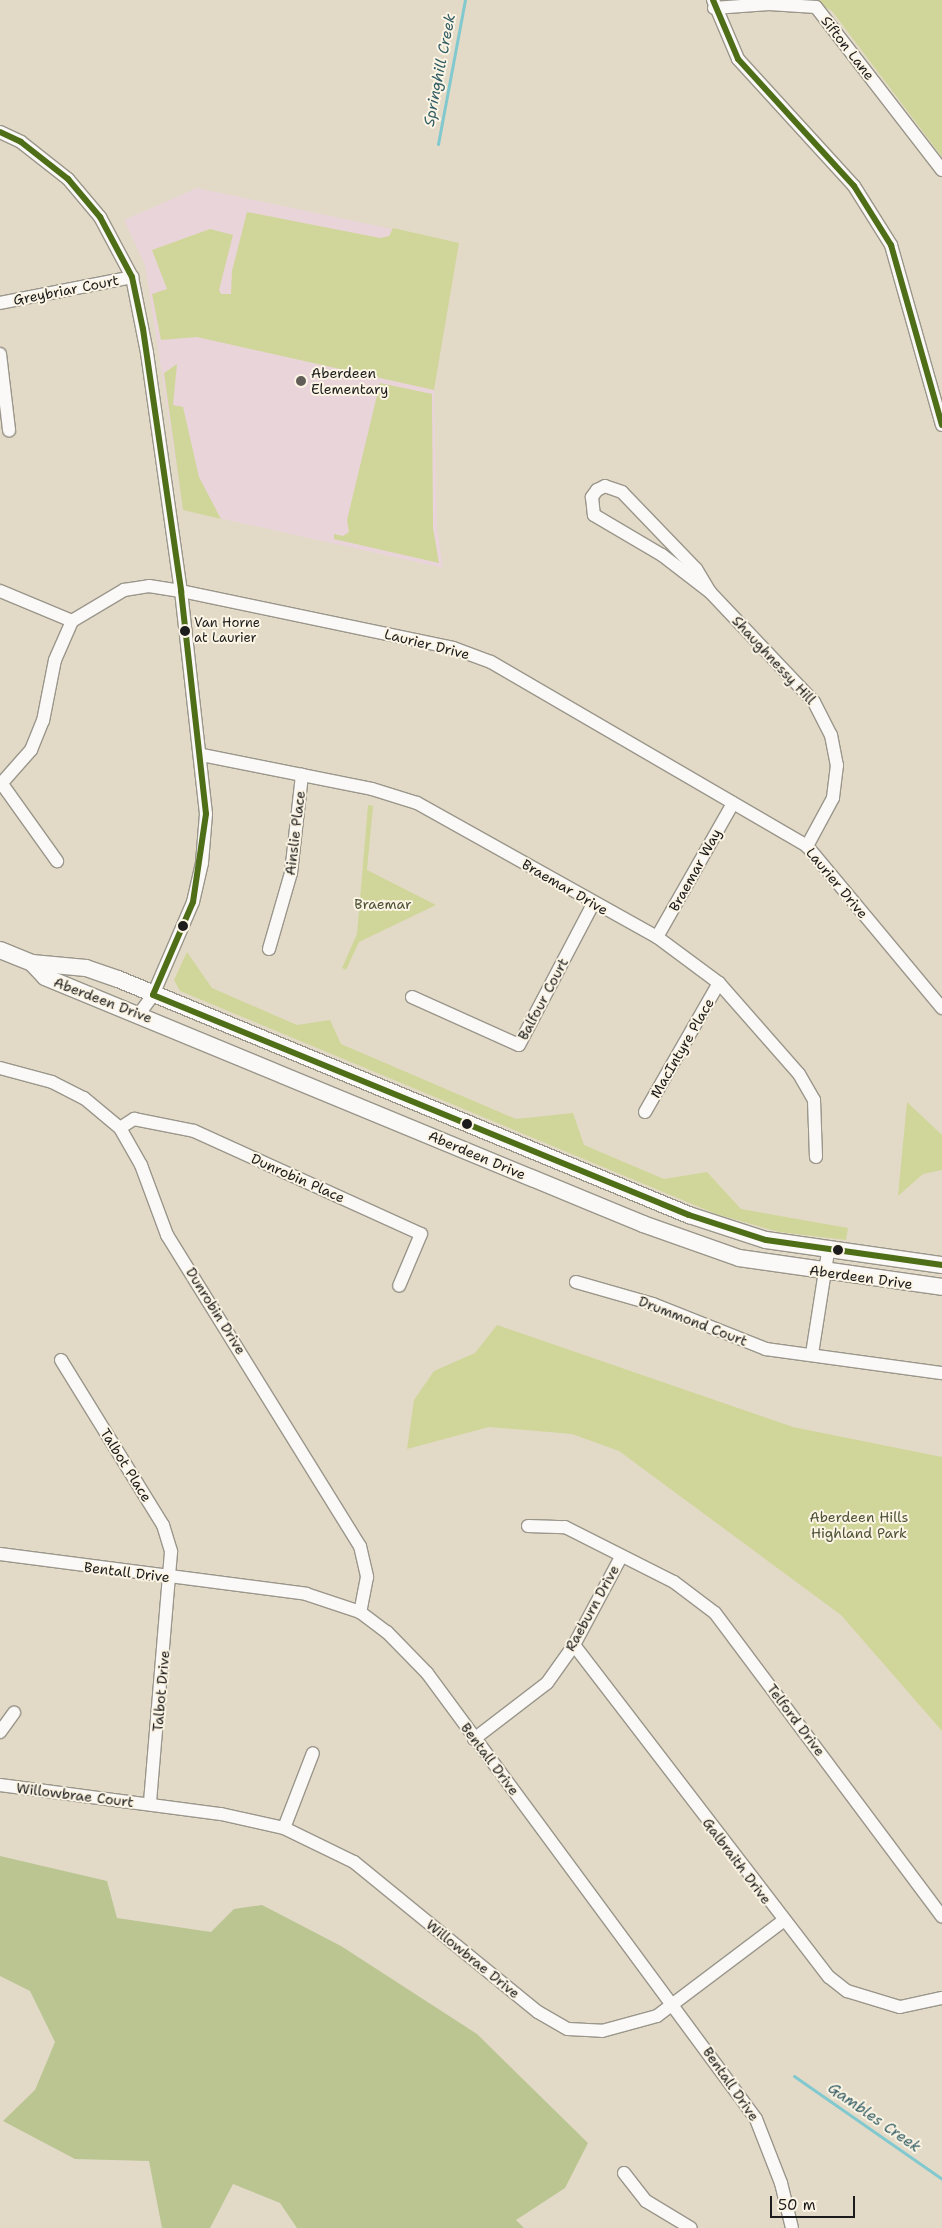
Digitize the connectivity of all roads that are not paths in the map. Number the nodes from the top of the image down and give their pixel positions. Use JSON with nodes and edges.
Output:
{"nodes":[{"id":1,"x":714,"y":4,"type":"edge"},
{"id":2,"x":0,"y":132,"type":"edge"},
{"id":3,"x":942,"y":170,"type":"edge"},
{"id":4,"x":132,"y":277,"type":"junction"},
{"id":5,"x":0,"y":303,"type":"edge"},
{"id":6,"x":0,"y":354,"type":"edge"},
{"id":7,"x":942,"y":424,"type":"edge"},
{"id":8,"x":9,"y":430,"type":"dead end"},
{"id":9,"x":181,"y":590,"type":"junction"},
{"id":10,"x":0,"y":591,"type":"edge"},
{"id":11,"x":710,"y":592,"type":"junction"},
{"id":12,"x":72,"y":621,"type":"junction"},
{"id":13,"x":202,"y":755,"type":"junction"},
{"id":14,"x":302,"y":775,"type":"junction"},
{"id":15,"x":1,"y":784,"type":"edge"},
{"id":16,"x":733,"y":803,"type":"junction"},
{"id":17,"x":807,"y":846,"type":"junction"},
{"id":18,"x":58,"y":861,"type":"dead end"},
{"id":19,"x":593,"y":904,"type":"junction"},
{"id":20,"x":657,"y":937,"type":"junction"},
{"id":21,"x":269,"y":949,"type":"dead end"},
{"id":22,"x":0,"y":950,"type":"edge"},
{"id":23,"x":32,"y":963,"type":"junction"},
{"id":24,"x":719,"y":983,"type":"junction"},
{"id":25,"x":153,"y":995,"type":"junction"},
{"id":26,"x":412,"y":997,"type":"dead end"},
{"id":27,"x":942,"y":1008,"type":"edge"},
{"id":28,"x":140,"y":1013,"type":"junction"},
{"id":29,"x":0,"y":1068,"type":"edge"},
{"id":30,"x":645,"y":1112,"type":"dead end"},
{"id":31,"x":120,"y":1128,"type":"junction"},
{"id":32,"x":816,"y":1157,"type":"dead end"},
{"id":33,"x":828,"y":1252,"type":"junction"},
{"id":34,"x":942,"y":1265,"type":"edge"},
{"id":35,"x":825,"y":1272,"type":"junction"},
{"id":36,"x":576,"y":1282,"type":"dead end"},
{"id":37,"x":399,"y":1286,"type":"dead end"},
{"id":38,"x":942,"y":1287,"type":"edge"},
{"id":39,"x":812,"y":1354,"type":"junction"},
{"id":40,"x":60,"y":1360,"type":"dead end"},
{"id":41,"x":942,"y":1373,"type":"edge"},
{"id":42,"x":528,"y":1526,"type":"dead end"},
{"id":43,"x":0,"y":1554,"type":"edge"},
{"id":44,"x":621,"y":1557,"type":"junction"},
{"id":45,"x":172,"y":1578,"type":"junction"},
{"id":46,"x":360,"y":1612,"type":"junction"},
{"id":47,"x":574,"y":1645,"type":"junction"},
{"id":48,"x":14,"y":1713,"type":"dead end"},
{"id":49,"x":0,"y":1732,"type":"edge"},
{"id":50,"x":474,"y":1739,"type":"junction"},
{"id":51,"x":313,"y":1753,"type":"dead end"},
{"id":52,"x":0,"y":1786,"type":"edge"},
{"id":53,"x":150,"y":1804,"type":"junction"},
{"id":54,"x":284,"y":1828,"type":"junction"},
{"id":55,"x":942,"y":1916,"type":"edge"},
{"id":56,"x":783,"y":1921,"type":"junction"},
{"id":57,"x":942,"y":1998,"type":"edge"},
{"id":58,"x":674,"y":2004,"type":"junction"},
{"id":59,"x":624,"y":2173,"type":"dead end"},
{"id":60,"x":691,"y":2228,"type":"edge"},
{"id":61,"x":792,"y":2228,"type":"edge"}],
"edges":[{"from":1,"to":3,"type":"street","name":"Sifton Lane"},
{"from":1,"to":7,"type":"street"},
{"from":2,"to":4,"type":"street"},
{"from":4,"to":5,"type":"street","name":"Greybriar Court"},
{"from":4,"to":9,"type":"street"},
{"from":6,"to":8,"type":"street"},
{"from":9,"to":12,"type":"street","name":"Laurier Drive"},
{"from":9,"to":13,"type":"street"},
{"from":9,"to":16,"type":"street","name":"Laurier Drive"},
{"from":10,"to":12,"type":"street"},
{"from":11,"to":11,"type":"street","name":"Shaughnessy Hill"},
{"from":11,"to":17,"type":"street","name":"Shaughnessy Hill"},
{"from":12,"to":15,"type":"street"},
{"from":13,"to":14,"type":"street","name":"Braemar Drive"},
{"from":13,"to":25,"type":"street"},
{"from":14,"to":19,"type":"street","name":"Braemar Drive"},
{"from":14,"to":21,"type":"street","name":"Ainslie Place"},
{"from":15,"to":18,"type":"street"},
{"from":16,"to":17,"type":"street","name":"Laurier Drive"},
{"from":16,"to":20,"type":"street","name":"Braemar Way"},
{"from":17,"to":27,"type":"street","name":"Laurier Drive"},
{"from":19,"to":20,"type":"street","name":"Braemar Drive"},
{"from":19,"to":26,"type":"street","name":"Balfour Court"},
{"from":20,"to":24,"type":"street","name":"Braemar Drive"},
{"from":22,"to":23,"type":"main road","name":"Aberdeen Drive"},
{"from":23,"to":25,"type":"main road","name":"Aberdeen Drive"},
{"from":23,"to":28,"type":"main road","name":"Aberdeen Drive"},
{"from":24,"to":30,"type":"street","name":"MacIntyre Place"},
{"from":24,"to":32,"type":"street","name":"Braemar Drive"},
{"from":25,"to":28,"type":"street"},
{"from":25,"to":33,"type":"main road","name":"Aberdeen Drive"},
{"from":28,"to":35,"type":"main road","name":"Aberdeen Drive"},
{"from":29,"to":31,"type":"street","name":"Dunrobin Drive"},
{"from":31,"to":37,"type":"street","name":"Dunrobin Place"},
{"from":31,"to":46,"type":"street","name":"Dunrobin Drive"},
{"from":33,"to":34,"type":"main road","name":"Aberdeen Drive"},
{"from":33,"to":35,"type":"street"},
{"from":35,"to":38,"type":"main road","name":"Aberdeen Drive"},
{"from":35,"to":39,"type":"street"},
{"from":36,"to":39,"type":"street","name":"Drummond Court"},
{"from":39,"to":41,"type":"street","name":"Drummond Court"},
{"from":40,"to":45,"type":"street","name":"Talbot Place"},
{"from":42,"to":44,"type":"street","name":"Telford Drive"},
{"from":43,"to":45,"type":"street","name":"Bentall Drive"},
{"from":44,"to":47,"type":"street","name":"Raeburn Drive"},
{"from":44,"to":55,"type":"street","name":"Telford Drive"},
{"from":45,"to":46,"type":"street","name":"Bentall Drive"},
{"from":45,"to":53,"type":"street","name":"Talbot Drive"},
{"from":46,"to":50,"type":"street","name":"Bentall Drive"},
{"from":47,"to":50,"type":"street","name":"Raeburn Drive"},
{"from":47,"to":56,"type":"street","name":"Galbraith Drive"},
{"from":48,"to":49,"type":"street"},
{"from":50,"to":58,"type":"street","name":"Bentall Drive"},
{"from":51,"to":54,"type":"street"},
{"from":52,"to":53,"type":"street","name":"Willowbrae Court"},
{"from":53,"to":54,"type":"street","name":"Willowbrae Drive"},
{"from":54,"to":58,"type":"street","name":"Willowbrae Drive"},
{"from":56,"to":57,"type":"street","name":"Galbraith Drive"},
{"from":56,"to":58,"type":"street","name":"Willowbrae Drive"},
{"from":58,"to":61,"type":"street","name":"Bentall Drive"},
{"from":59,"to":60,"type":"street"}]}
